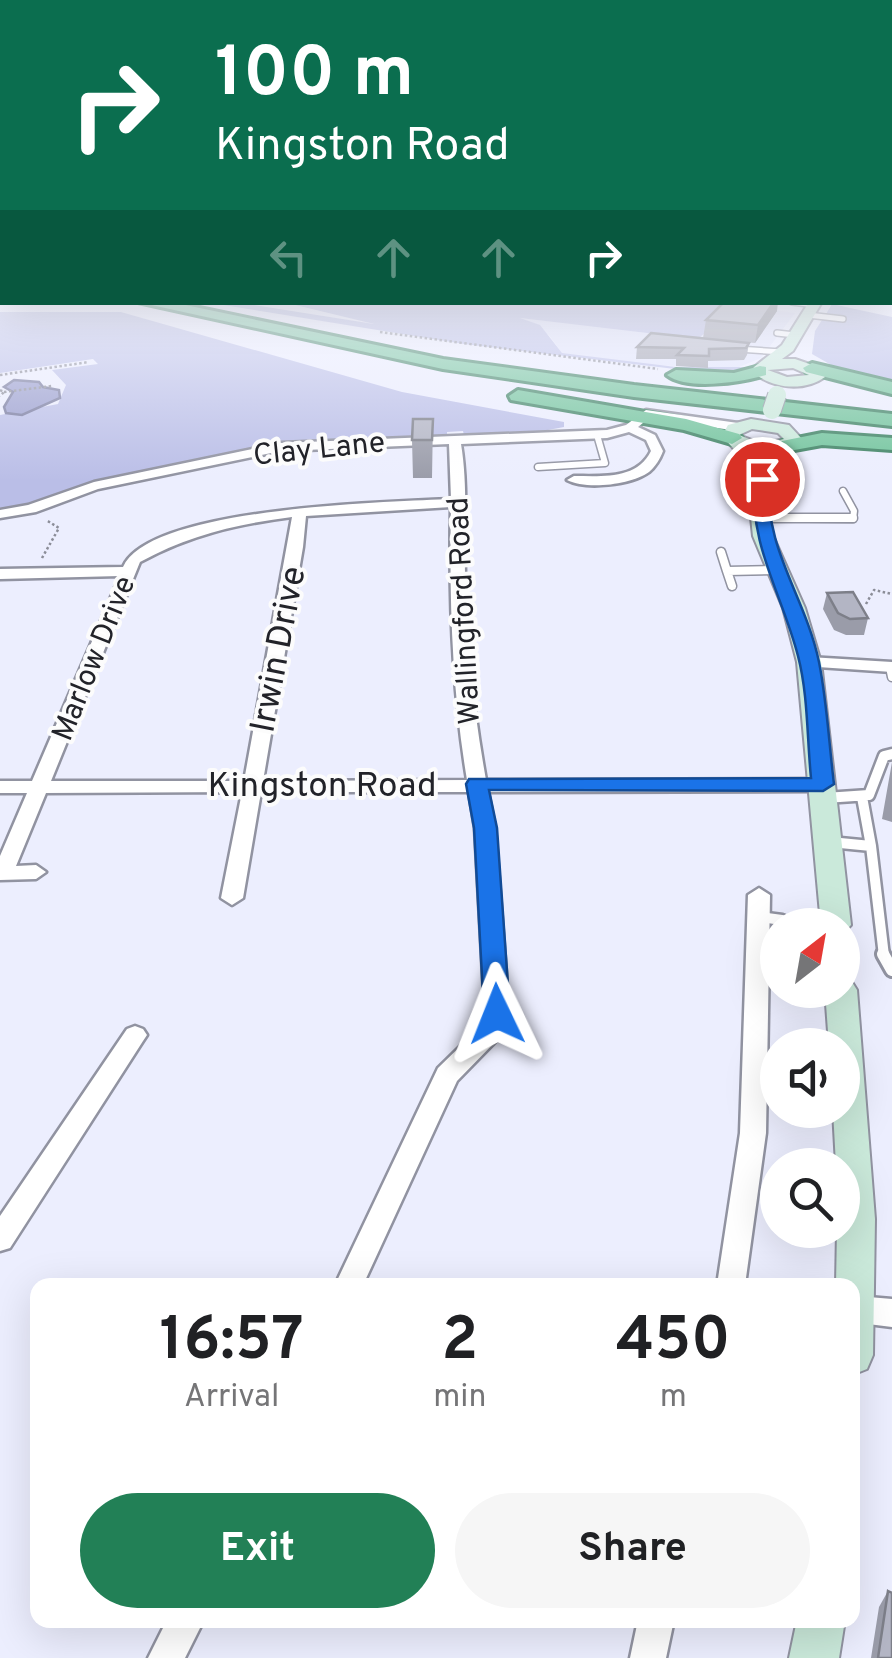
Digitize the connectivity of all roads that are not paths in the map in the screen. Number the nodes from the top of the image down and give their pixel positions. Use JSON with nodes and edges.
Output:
{"nodes":[{"id":1,"x":224,"y":326,"type":"edge"},
{"id":2,"x":262,"y":326,"type":"edge"},
{"id":3,"x":298,"y":326,"type":"edge"},
{"id":4,"x":323,"y":326,"type":"edge"},
{"id":5,"x":800,"y":326,"type":"edge"},
{"id":6,"x":778,"y":333,"type":"dead end"},
{"id":7,"x":788,"y":345,"type":"junction"},
{"id":8,"x":734,"y":348,"type":"edge"},
{"id":9,"x":620,"y":369,"type":"dead end"},
{"id":10,"x":658,"y":371,"type":"road end"},
{"id":11,"x":810,"y":372,"type":"junction"},
{"id":12,"x":892,"y":388,"type":"edge"},
{"id":13,"x":771,"y":389,"type":"junction"},
{"id":14,"x":892,"y":412,"type":"edge"},
{"id":15,"x":892,"y":420,"type":"edge"},
{"id":16,"x":634,"y":423,"type":"junction"},
{"id":17,"x":596,"y":434,"type":"junction"},
{"id":18,"x":738,"y":434,"type":"junction"},
{"id":19,"x":454,"y":438,"type":"junction"},
{"id":20,"x":788,"y":441,"type":"junction"},
{"id":21,"x":892,"y":444,"type":"edge"},
{"id":22,"x":538,"y":467,"type":"dead end"},
{"id":23,"x":762,"y":469,"type":"junction"},
{"id":24,"x":574,"y":480,"type":"dead end"},
{"id":25,"x":844,"y":491,"type":"dead end"},
{"id":26,"x":457,"y":503,"type":"junction"},
{"id":27,"x":299,"y":513,"type":"junction"},
{"id":28,"x":0,"y":514,"type":"edge"},
{"id":29,"x":761,"y":518,"type":"junction"},
{"id":30,"x":721,"y":552,"type":"dead end"},
{"id":31,"x":727,"y":570,"type":"junction"},
{"id":32,"x":778,"y":570,"type":"junction"},
{"id":33,"x":128,"y":571,"type":"junction"},
{"id":34,"x":0,"y":574,"type":"edge"},
{"id":35,"x":732,"y":586,"type":"dead end"},
{"id":36,"x":809,"y":662,"type":"junction"},
{"id":37,"x":891,"y":670,"type":"edge"},
{"id":38,"x":892,"y":754,"type":"edge"},
{"id":39,"x":476,"y":784,"type":"junction"},
{"id":40,"x":251,"y":785,"type":"junction"},
{"id":41,"x":41,"y":786,"type":"junction"},
{"id":42,"x":0,"y":787,"type":"edge"},
{"id":43,"x":824,"y":791,"type":"junction"},
{"id":44,"x":862,"y":797,"type":"junction"},
{"id":45,"x":828,"y":842,"type":"junction"},
{"id":46,"x":871,"y":846,"type":"junction"},
{"id":47,"x":36,"y":872,"type":"dead end"},
{"id":48,"x":2,"y":873,"type":"edge"},
{"id":49,"x":232,"y":898,"type":"dead end"},
{"id":50,"x":834,"y":908,"type":"edge"},
{"id":51,"x":892,"y":970,"type":"edge"},
{"id":52,"x":761,"y":1008,"type":"edge"},
{"id":53,"x":843,"y":1008,"type":"edge"},
{"id":54,"x":135,"y":1035,"type":"dead end"},
{"id":55,"x":0,"y":1239,"type":"edge"},
{"id":56,"x":353,"y":1278,"type":"edge"},
{"id":57,"x":731,"y":1278,"type":"edge"},
{"id":58,"x":874,"y":1312,"type":"edge"},
{"id":59,"x":860,"y":1340,"type":"edge"},
{"id":60,"x":182,"y":1628,"type":"edge"},
{"id":61,"x":654,"y":1628,"type":"edge"},
{"id":62,"x":820,"y":1628,"type":"edge"},
{"id":63,"x":166,"y":1658,"type":"edge"},
{"id":64,"x":648,"y":1658,"type":"edge"},
{"id":65,"x":814,"y":1658,"type":"edge"}],
"edges":[{"from":1,"to":16,"type":"highway"},
{"from":2,"to":15,"type":"highway"},
{"from":3,"to":14,"type":"highway"},
{"from":4,"to":9,"type":"highway"},
{"from":5,"to":7,"type":"main road"},
{"from":6,"to":7,"type":"lane"},
{"from":7,"to":8,"type":"lane"},
{"from":7,"to":11,"type":"main road"},
{"from":7,"to":13,"type":"main road"},
{"from":10,"to":13,"type":"highway"},
{"from":11,"to":12,"type":"highway"},
{"from":11,"to":13,"type":"main road"},
{"from":11,"to":13,"type":"main road"},
{"from":13,"to":18,"type":"main road"},
{"from":13,"to":20,"type":"main road"},
{"from":16,"to":17,"type":"street","name":"Clay Lane"},
{"from":16,"to":18,"type":"highway"},
{"from":16,"to":24,"type":"street"},
{"from":17,"to":19,"type":"street","name":"Clay Lane"},
{"from":17,"to":22,"type":"lane"},
{"from":18,"to":20,"type":"main road"},
{"from":18,"to":23,"type":"main road"},
{"from":19,"to":26,"type":"street","name":"Wallingford Road"},
{"from":19,"to":28,"type":"street","name":"Clay Lane"},
{"from":20,"to":21,"type":"highway"},
{"from":20,"to":23,"type":"main road"},
{"from":23,"to":29,"type":"main road"},
{"from":25,"to":29,"type":"lane"},
{"from":26,"to":27,"type":"street","name":"Marlow Drive"},
{"from":26,"to":39,"type":"street","name":"Wallingford Road"},
{"from":27,"to":33,"type":"street","name":"Marlow Drive"},
{"from":27,"to":40,"type":"street","name":"Irwin Drive"},
{"from":29,"to":32,"type":"main road"},
{"from":30,"to":31,"type":"lane"},
{"from":31,"to":32,"type":"lane"},
{"from":31,"to":35,"type":"lane"},
{"from":32,"to":36,"type":"main road"},
{"from":33,"to":34,"type":"street"},
{"from":33,"to":41,"type":"street","name":"Marlow Drive"},
{"from":36,"to":37,"type":"street"},
{"from":36,"to":43,"type":"main road"},
{"from":38,"to":44,"type":"lane"},
{"from":39,"to":40,"type":"street","name":"Kingston Road"},
{"from":39,"to":43,"type":"street","name":"Kingston Road"},
{"from":39,"to":56,"type":"street","name":"Wallingford Road"},
{"from":40,"to":41,"type":"street","name":"Kingston Road"},
{"from":40,"to":49,"type":"street","name":"Irwin Drive"},
{"from":41,"to":42,"type":"street","name":"Kingston Road"},
{"from":41,"to":48,"type":"street","name":"Marlow Drive"},
{"from":43,"to":44,"type":"lane"},
{"from":43,"to":45,"type":"main road"},
{"from":44,"to":46,"type":"lane"},
{"from":45,"to":46,"type":"lane"},
{"from":45,"to":50,"type":"main road"},
{"from":46,"to":51,"type":"lane"},
{"from":47,"to":48,"type":"street"},
{"from":52,"to":57,"type":"street"},
{"from":53,"to":58,"type":"main road"},
{"from":54,"to":55,"type":"street"},
{"from":58,"to":59,"type":"main road"},
{"from":60,"to":63,"type":"street"},
{"from":61,"to":64,"type":"street"},
{"from":62,"to":65,"type":"main road"}]}
